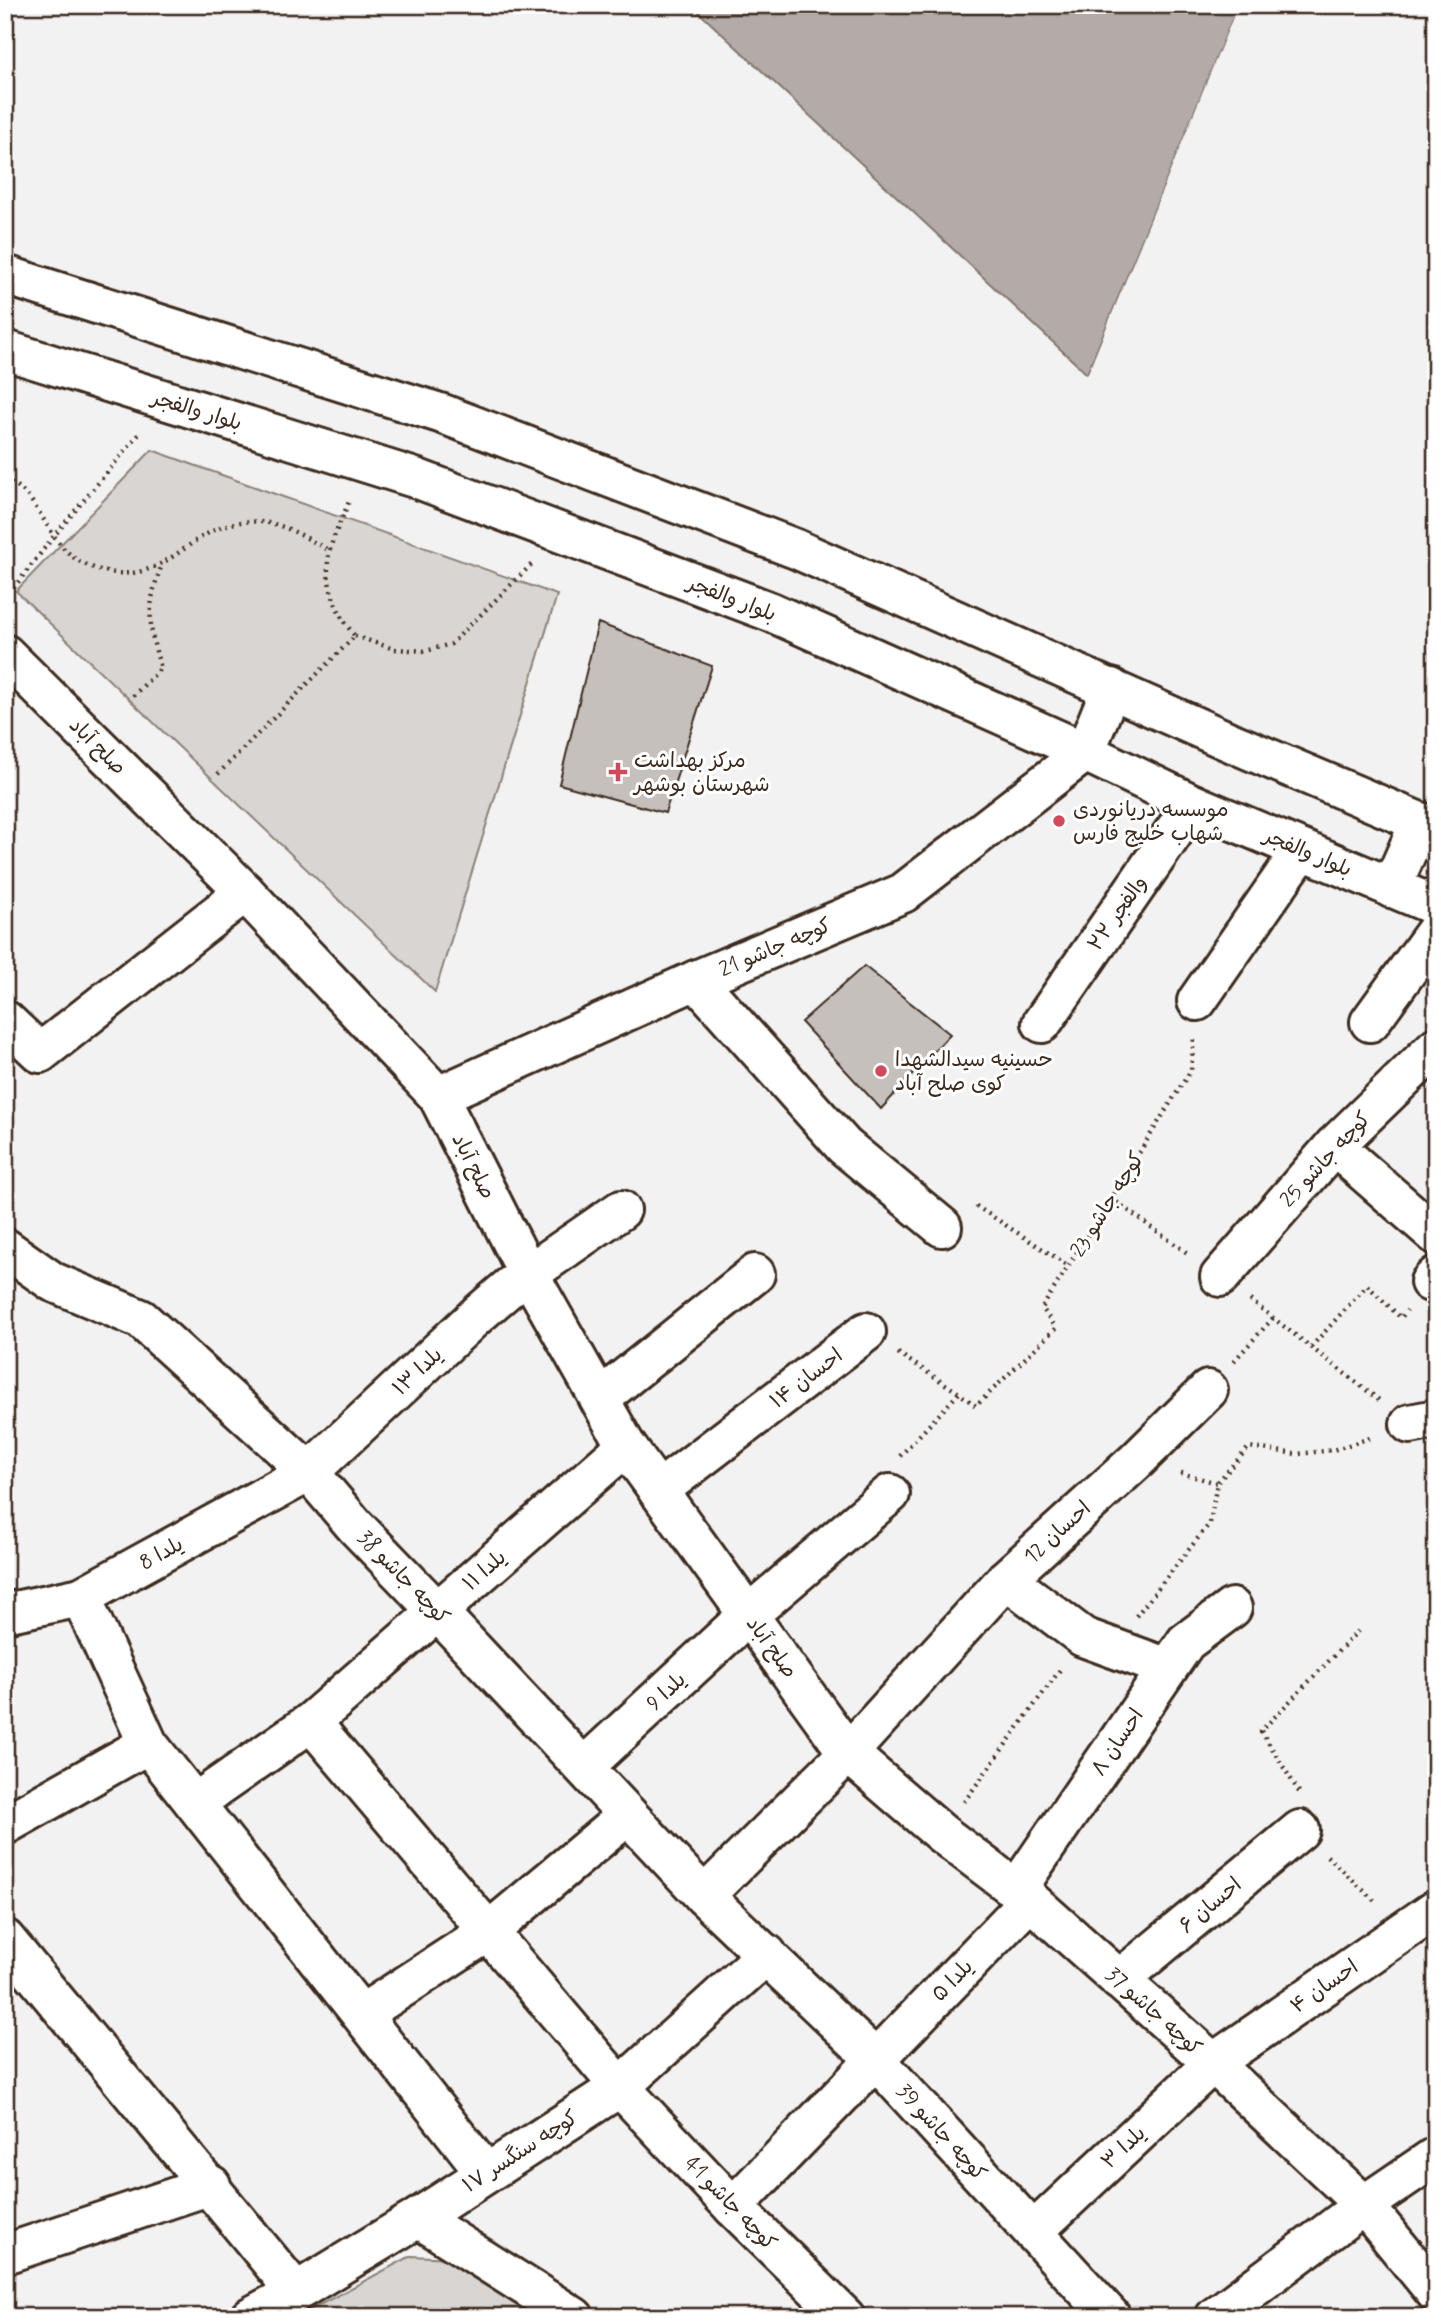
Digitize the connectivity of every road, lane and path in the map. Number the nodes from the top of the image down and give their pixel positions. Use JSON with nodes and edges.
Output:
{"nodes":[{"id":1,"x":5,"y":275,"type":"edge"},
{"id":2,"x":7,"y":354,"type":"edge"},
{"id":3,"x":168,"y":400,"type":"junction"},
{"id":4,"x":364,"y":462,"type":"junction"},
{"id":5,"x":5,"y":479,"type":"edge"},
{"id":6,"x":563,"y":534,"type":"junction"},
{"id":7,"x":54,"y":536,"type":"junction"},
{"id":8,"x":330,"y":551,"type":"junction"},
{"id":9,"x":163,"y":564,"type":"junction"},
{"id":10,"x":5,"y":599,"type":"edge"},
{"id":11,"x":355,"y":636,"type":"junction"},
{"id":12,"x":5,"y":654,"type":"edge"},
{"id":13,"x":1111,"y":688,"type":"junction"},
{"id":14,"x":133,"y":696,"type":"dead end"},
{"id":15,"x":1085,"y":752,"type":"junction"},
{"id":16,"x":218,"y":774,"type":"dead end"},
{"id":17,"x":1193,"y":804,"type":"junction"},
{"id":18,"x":1428,"y":826,"type":"edge"},
{"id":19,"x":1302,"y":850,"type":"junction"},
{"id":20,"x":1391,"y":888,"type":"junction"},
{"id":21,"x":245,"y":892,"type":"junction"},
{"id":22,"x":1436,"y":906,"type":"edge"},
{"id":23,"x":1436,"y":931,"type":"edge"},
{"id":24,"x":696,"y":980,"type":"junction"},
{"id":25,"x":1197,"y":1001,"type":"joint"},
{"id":26,"x":5,"y":1020,"type":"edge"},
{"id":27,"x":1370,"y":1022,"type":"dead end"},
{"id":28,"x":1042,"y":1023,"type":"dead end"},
{"id":29,"x":1436,"y":1047,"type":"edge"},
{"id":30,"x":438,"y":1096,"type":"junction"},
{"id":31,"x":1334,"y":1146,"type":"junction"},
{"id":32,"x":1111,"y":1198,"type":"junction"},
{"id":33,"x":621,"y":1210,"type":"dead end"},
{"id":34,"x":942,"y":1227,"type":"joint"},
{"id":35,"x":1436,"y":1235,"type":"edge"},
{"id":36,"x":5,"y":1248,"type":"edge"},
{"id":37,"x":1069,"y":1266,"type":"junction"},
{"id":38,"x":755,"y":1274,"type":"dead end"},
{"id":39,"x":529,"y":1275,"type":"junction"},
{"id":40,"x":1220,"y":1277,"type":"junction"},
{"id":41,"x":1433,"y":1279,"type":"edge"},
{"id":42,"x":1273,"y":1318,"type":"junction"},
{"id":43,"x":866,"y":1332,"type":"joint"},
{"id":44,"x":1311,"y":1348,"type":"junction"},
{"id":45,"x":1208,"y":1390,"type":"joint"},
{"id":46,"x":959,"y":1393,"type":"junction"},
{"id":47,"x":599,"y":1399,"type":"junction"},
{"id":48,"x":1423,"y":1422,"type":"edge"},
{"id":49,"x":626,"y":1446,"type":"junction"},
{"id":50,"x":309,"y":1472,"type":"junction"},
{"id":51,"x":659,"y":1491,"type":"junction"},
{"id":52,"x":890,"y":1494,"type":"joint"},
{"id":53,"x":1006,"y":1579,"type":"junction"},
{"id":54,"x":81,"y":1597,"type":"junction"},
{"id":55,"x":1232,"y":1608,"type":"dead end"},
{"id":56,"x":437,"y":1611,"type":"junction"},
{"id":57,"x":5,"y":1613,"type":"edge"},
{"id":58,"x":748,"y":1615,"type":"junction"},
{"id":59,"x":1358,"y":1631,"type":"dead end"},
{"id":60,"x":1097,"y":1642,"type":"junction"},
{"id":61,"x":1168,"y":1668,"type":"junction"},
{"id":62,"x":311,"y":1722,"type":"junction"},
{"id":63,"x":148,"y":1744,"type":"junction"},
{"id":64,"x":848,"y":1753,"type":"junction"},
{"id":65,"x":583,"y":1767,"type":"junction"},
{"id":66,"x":195,"y":1803,"type":"junction"},
{"id":67,"x":628,"y":1815,"type":"junction"},
{"id":68,"x":5,"y":1825,"type":"edge"},
{"id":69,"x":1300,"y":1830,"type":"junction"},
{"id":70,"x":941,"y":1833,"type":"junction"},
{"id":71,"x":1023,"y":1895,"type":"junction"},
{"id":72,"x":704,"y":1896,"type":"junction"},
{"id":73,"x":1436,"y":1909,"type":"edge"},
{"id":74,"x":1405,"y":1930,"type":"junction"},
{"id":75,"x":488,"y":1932,"type":"junction"},
{"id":76,"x":766,"y":1954,"type":"junction"},
{"id":77,"x":13,"y":1964,"type":"edge"},
{"id":78,"x":1119,"y":1980,"type":"junction"},
{"id":79,"x":362,"y":2014,"type":"junction"},
{"id":80,"x":875,"y":2059,"type":"junction"},
{"id":81,"x":1213,"y":2063,"type":"junction"},
{"id":82,"x":620,"y":2087,"type":"junction"},
{"id":83,"x":1436,"y":2156,"type":"edge"},
{"id":84,"x":486,"y":2173,"type":"junction"},
{"id":85,"x":211,"y":2185,"type":"junction"},
{"id":86,"x":1364,"y":2205,"type":"junction"},
{"id":87,"x":733,"y":2207,"type":"junction"},
{"id":88,"x":418,"y":2218,"type":"junction"},
{"id":89,"x":1032,"y":2231,"type":"junction"},
{"id":90,"x":5,"y":2254,"type":"edge"},
{"id":91,"x":296,"y":2292,"type":"junction"},
{"id":92,"x":1436,"y":2293,"type":"edge"},
{"id":93,"x":250,"y":2317,"type":"edge"},
{"id":94,"x":574,"y":2317,"type":"edge"},
{"id":95,"x":845,"y":2317,"type":"edge"},
{"id":96,"x":1111,"y":2317,"type":"edge"},
{"id":97,"x":1215,"y":2317,"type":"edge"}],
"edges":[{"from":1,"to":13,"type":"street"},
{"from":2,"to":3,"type":"street","name":"بلوار والفجر"},
{"from":3,"to":4,"type":"street","name":"بلوار والفجر"},
{"from":3,"to":7,"type":"path"},
{"from":4,"to":6,"type":"street","name":"بلوار والفجر"},
{"from":4,"to":8,"type":"path"},
{"from":5,"to":7,"type":"path"},
{"from":6,"to":11,"type":"path"},
{"from":6,"to":15,"type":"street","name":"بلوار والفجر"},
{"from":7,"to":9,"type":"path"},
{"from":7,"to":10,"type":"path"},
{"from":8,"to":9,"type":"path"},
{"from":8,"to":11,"type":"path"},
{"from":9,"to":14,"type":"path"},
{"from":11,"to":16,"type":"path"},
{"from":12,"to":21,"type":"street","name":"صلح آباد"},
{"from":13,"to":15,"type":"street"},
{"from":13,"to":18,"type":"street"},
{"from":15,"to":17,"type":"street","name":"بلوار والفجر"},
{"from":15,"to":24,"type":"street","name":"کوچه جاشو 21"},
{"from":17,"to":19,"type":"street","name":"بلوار والفجر"},
{"from":17,"to":28,"type":"street","name":"والفجر ۲۲"},
{"from":18,"to":20,"type":"street"},
{"from":19,"to":20,"type":"street","name":"بلوار والفجر"},
{"from":19,"to":25,"type":"street"},
{"from":20,"to":22,"type":"street","name":"بلوار والفجر"},
{"from":21,"to":26,"type":"street"},
{"from":21,"to":30,"type":"street","name":"صلح آباد"},
{"from":23,"to":27,"type":"street"},
{"from":24,"to":30,"type":"street","name":"کوچه جاشو 21"},
{"from":24,"to":34,"type":"street"},
{"from":25,"to":32,"type":"path","name":"کوچه جاشو 23"},
{"from":29,"to":31,"type":"street","name":"کوچه جاشو 25"},
{"from":30,"to":39,"type":"street","name":"صلح آباد"},
{"from":31,"to":35,"type":"street"},
{"from":31,"to":40,"type":"street","name":"کوچه جاشو 25"},
{"from":32,"to":37,"type":"path","name":"کوچه جاشو 23"},
{"from":32,"to":40,"type":"path"},
{"from":33,"to":39,"type":"street","name":"یلدا ۱۳"},
{"from":34,"to":37,"type":"path"},
{"from":36,"to":50,"type":"street","name":"کوچه جاشو 38"},
{"from":37,"to":46,"type":"path","name":"کوچه جاشو 23"},
{"from":38,"to":47,"type":"street"},
{"from":39,"to":47,"type":"street","name":"صلح آباد"},
{"from":39,"to":50,"type":"street","name":"یلدا ۱۳"},
{"from":40,"to":42,"type":"path"},
{"from":41,"to":44,"type":"path"},
{"from":42,"to":44,"type":"path"},
{"from":42,"to":45,"type":"path"},
{"from":43,"to":46,"type":"path"},
{"from":43,"to":51,"type":"street","name":"احسان ۱۴"},
{"from":44,"to":48,"type":"path"},
{"from":45,"to":53,"type":"street","name":"احسان 12"},
{"from":46,"to":52,"type":"path"},
{"from":47,"to":49,"type":"street","name":"صلح آباد"},
{"from":48,"to":60,"type":"path"},
{"from":49,"to":51,"type":"street","name":"صلح آباد"},
{"from":49,"to":56,"type":"street","name":"یلدا ۱۱"},
{"from":50,"to":54,"type":"street","name":"یلدا 8"},
{"from":50,"to":56,"type":"street","name":"کوچه جاشو 38"},
{"from":51,"to":58,"type":"street","name":"صلح آباد"},
{"from":52,"to":58,"type":"street","name":"یلدا 9"},
{"from":53,"to":60,"type":"street"},
{"from":53,"to":64,"type":"street","name":"احسان 12"},
{"from":54,"to":57,"type":"street","name":"یلدا 8"},
{"from":54,"to":63,"type":"street"},
{"from":55,"to":61,"type":"street","name":"احسان ۸"},
{"from":56,"to":62,"type":"street","name":"یلدا ۱۱"},
{"from":56,"to":65,"type":"street","name":"کوچه جاشو 38"},
{"from":58,"to":64,"type":"street","name":"صلح آباد"},
{"from":58,"to":65,"type":"street","name":"یلدا 9"},
{"from":59,"to":69,"type":"path"},
{"from":60,"to":61,"type":"street"},
{"from":60,"to":70,"type":"path"},
{"from":61,"to":71,"type":"street","name":"احسان ۸"},
{"from":62,"to":66,"type":"street","name":"یلدا ۱۱"},
{"from":62,"to":75,"type":"street","name":"کوچه جاشو 41"},
{"from":63,"to":66,"type":"street"},
{"from":63,"to":68,"type":"street"},
{"from":64,"to":70,"type":"street","name":"کوچه جاشو 37"},
{"from":64,"to":72,"type":"street","name":"احسان 12"},
{"from":65,"to":67,"type":"street","name":"کوچه جاشو 38"},
{"from":66,"to":79,"type":"street"},
{"from":67,"to":72,"type":"street","name":"کوچه جاشو 38"},
{"from":67,"to":75,"type":"street"},
{"from":69,"to":74,"type":"path"},
{"from":69,"to":78,"type":"street","name":"احسان ۶"},
{"from":70,"to":71,"type":"street","name":"کوچه جاشو 37"},
{"from":71,"to":78,"type":"street","name":"کوچه جاشو 37"},
{"from":71,"to":80,"type":"street","name":"یلدا ۵"},
{"from":72,"to":76,"type":"street","name":"کوچه جاشو 38"},
{"from":73,"to":74,"type":"street","name":"احسان ۴"},
{"from":74,"to":81,"type":"street","name":"احسان ۴"},
{"from":75,"to":79,"type":"street"},
{"from":75,"to":82,"type":"street","name":"کوچه جاشو 41"},
{"from":76,"to":80,"type":"street","name":"کوچه جاشو 39"},
{"from":76,"to":82,"type":"street","name":"کوچه سنگسر ۱۷"},
{"from":77,"to":85,"type":"street"},
{"from":78,"to":81,"type":"street","name":"کوچه جاشو 37"},
{"from":79,"to":84,"type":"street"},
{"from":80,"to":87,"type":"street","name":"یلدا ۵"},
{"from":80,"to":89,"type":"street","name":"کوچه جاشو 39"},
{"from":81,"to":86,"type":"street","name":"کوچه جاشو 37"},
{"from":81,"to":89,"type":"street","name":"یلدا ۳"},
{"from":82,"to":84,"type":"street","name":"کوچه سنگسر ۱۷"},
{"from":82,"to":87,"type":"street","name":"کوچه جاشو 41"},
{"from":83,"to":86,"type":"street"},
{"from":84,"to":88,"type":"street","name":"کوچه سنگسر ۱۷"},
{"from":85,"to":90,"type":"street"},
{"from":85,"to":91,"type":"street"},
{"from":86,"to":92,"type":"street","name":"کوچه جاشو 37"},
{"from":86,"to":97,"type":"street"},
{"from":87,"to":95,"type":"street","name":"کوچه جاشو 41"},
{"from":88,"to":91,"type":"street","name":"کوچه سنگسر ۱۷"},
{"from":88,"to":94,"type":"street"},
{"from":89,"to":96,"type":"street","name":"کوچه جاشو 39"},
{"from":91,"to":93,"type":"street","name":"کوچه سنگسر ۱۷"}]}
